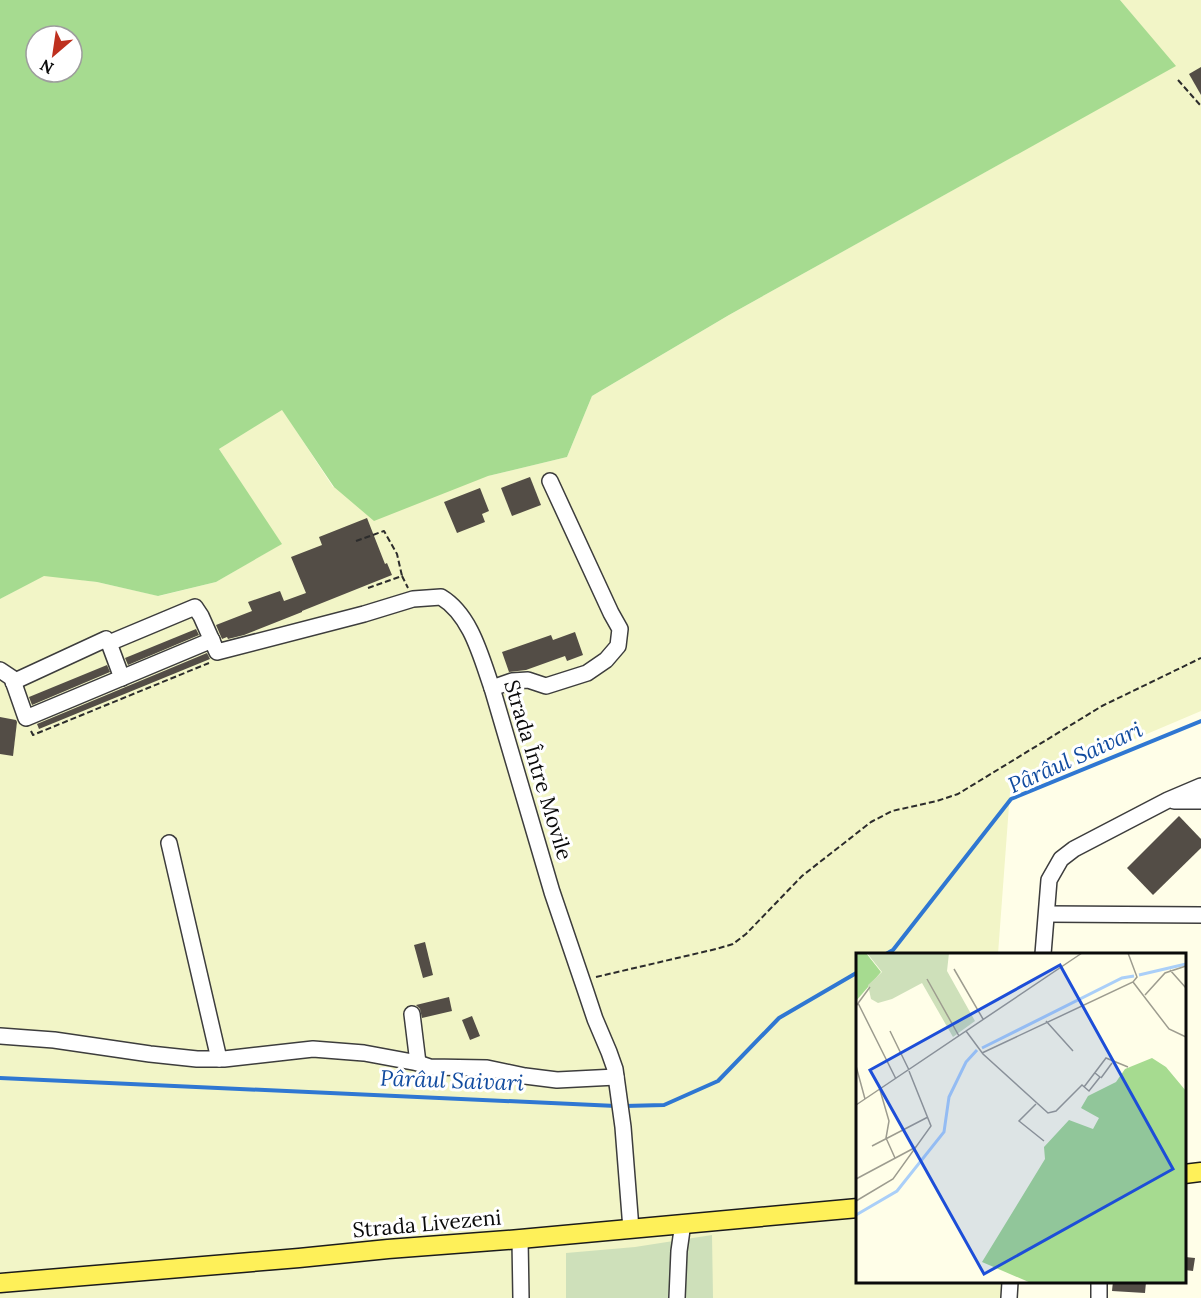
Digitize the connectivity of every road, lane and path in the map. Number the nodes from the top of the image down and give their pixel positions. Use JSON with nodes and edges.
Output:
{"nodes":[{"id":1,"x":1178,"y":80,"type":"dead end"},
{"id":2,"x":1201,"y":106,"type":"edge"},
{"id":3,"x":550,"y":481,"type":"dead end"},
{"id":4,"x":356,"y":541,"type":"dead end"},
{"id":5,"x":402,"y":576,"type":"junction"},
{"id":6,"x":368,"y":588,"type":"dead end"},
{"id":7,"x":413,"y":599,"type":"junction"},
{"id":8,"x":109,"y":643,"type":"junction"},
{"id":9,"x":215,"y":646,"type":"junction"},
{"id":10,"x":1201,"y":658,"type":"edge"},
{"id":11,"x":0,"y":670,"type":"edge"},
{"id":12,"x":122,"y":678,"type":"junction"},
{"id":13,"x":13,"y":682,"type":"junction"},
{"id":14,"x":492,"y":687,"type":"junction"},
{"id":15,"x":26,"y":718,"type":"junction"},
{"id":16,"x":1201,"y":786,"type":"edge"},
{"id":17,"x":1168,"y":800,"type":"junction"},
{"id":18,"x":1201,"y":801,"type":"edge"},
{"id":19,"x":169,"y":843,"type":"dead end"},
{"id":20,"x":1047,"y":914,"type":"junction"},
{"id":21,"x":1201,"y":915,"type":"edge"},
{"id":22,"x":1043,"y":953,"type":"edge"},
{"id":23,"x":581,"y":980,"type":"junction"},
{"id":24,"x":412,"y":1014,"type":"dead end"},
{"id":25,"x":0,"y":1036,"type":"edge"},
{"id":26,"x":219,"y":1059,"type":"junction"},
{"id":27,"x":418,"y":1063,"type":"junction"},
{"id":28,"x":617,"y":1085,"type":"junction"},
{"id":29,"x":1201,"y":1172,"type":"edge"},
{"id":30,"x":1186,"y":1174,"type":"edge"},
{"id":31,"x":856,"y":1208,"type":"edge"},
{"id":32,"x":683,"y":1223,"type":"junction"},
{"id":33,"x":631,"y":1229,"type":"junction"},
{"id":34,"x":520,"y":1239,"type":"junction"},
{"id":35,"x":0,"y":1283,"type":"edge"},
{"id":36,"x":1010,"y":1283,"type":"edge"},
{"id":37,"x":521,"y":1298,"type":"edge"},
{"id":38,"x":677,"y":1298,"type":"edge"},
{"id":39,"x":1009,"y":1298,"type":"edge"}],
"edges":[{"from":1,"to":2,"type":"path"},
{"from":3,"to":14,"type":"street"},
{"from":4,"to":5,"type":"path"},
{"from":5,"to":6,"type":"path"},
{"from":5,"to":7,"type":"path"},
{"from":7,"to":9,"type":"street","name":"Strada Între Movile"},
{"from":7,"to":14,"type":"street","name":"Strada Între Movile"},
{"from":8,"to":9,"type":"street"},
{"from":8,"to":12,"type":"street"},
{"from":8,"to":13,"type":"street"},
{"from":9,"to":12,"type":"street","name":"Strada Între Movile"},
{"from":9,"to":15,"type":"path"},
{"from":10,"to":23,"type":"path"},
{"from":11,"to":13,"type":"street"},
{"from":12,"to":15,"type":"street","name":"Strada Între Movile"},
{"from":13,"to":15,"type":"street"},
{"from":14,"to":23,"type":"street","name":"Strada Între Movile"},
{"from":16,"to":17,"type":"street"},
{"from":17,"to":18,"type":"street"},
{"from":17,"to":20,"type":"street"},
{"from":19,"to":26,"type":"street"},
{"from":20,"to":21,"type":"street"},
{"from":20,"to":22,"type":"street"},
{"from":23,"to":28,"type":"street","name":"Strada Între Movile"},
{"from":24,"to":27,"type":"street"},
{"from":25,"to":26,"type":"street"},
{"from":26,"to":27,"type":"street"},
{"from":27,"to":28,"type":"street"},
{"from":28,"to":33,"type":"street","name":"Strada Între Movile"},
{"from":29,"to":30,"type":"main road"},
{"from":31,"to":32,"type":"main road","name":"Strada Livezeni"},
{"from":32,"to":33,"type":"main road","name":"Strada Livezeni"},
{"from":32,"to":38,"type":"street"},
{"from":33,"to":34,"type":"main road","name":"Strada Livezeni"},
{"from":34,"to":35,"type":"main road","name":"Strada Livezeni"},
{"from":34,"to":37,"type":"street"},
{"from":36,"to":39,"type":"street"}]}
